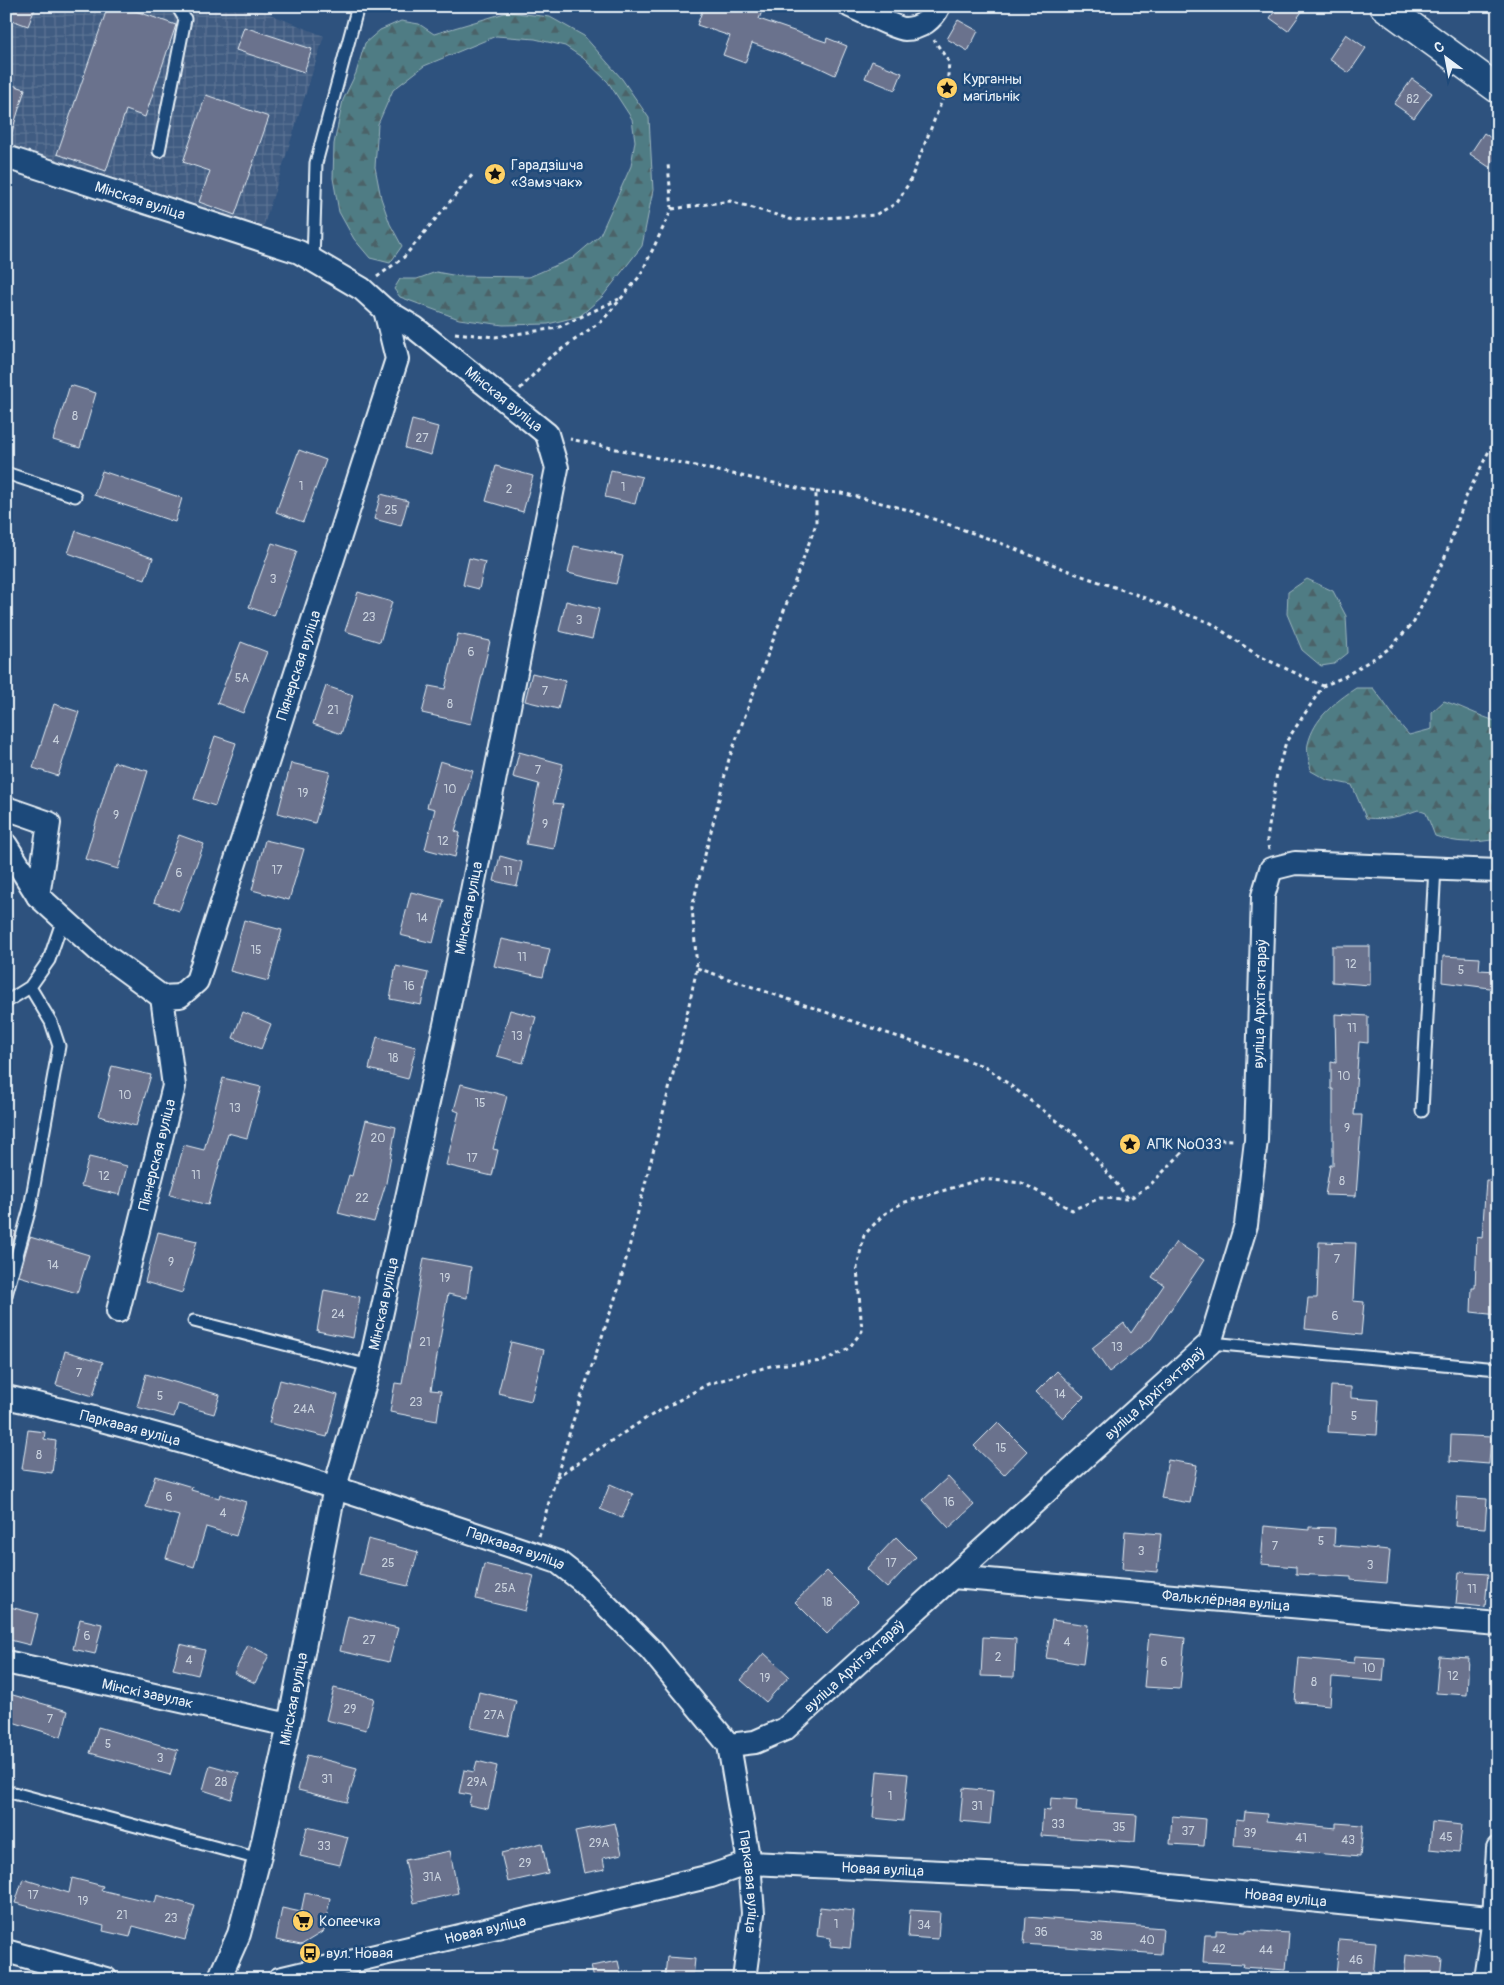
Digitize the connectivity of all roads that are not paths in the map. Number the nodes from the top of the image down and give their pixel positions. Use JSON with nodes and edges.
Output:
{"nodes":[{"id":1,"x":176,"y":6,"type":"edge"},
{"id":2,"x":358,"y":6,"type":"edge"},
{"id":3,"x":850,"y":6,"type":"edge"},
{"id":4,"x":939,"y":6,"type":"edge"},
{"id":5,"x":1384,"y":6,"type":"edge"},
{"id":6,"x":1498,"y":89,"type":"edge"},
{"id":7,"x":159,"y":151,"type":"dead end"},
{"id":8,"x":6,"y":157,"type":"edge"},
{"id":9,"x":313,"y":261,"type":"junction"},
{"id":10,"x":385,"y":310,"type":"junction"},
{"id":11,"x":6,"y":473,"type":"edge"},
{"id":12,"x":75,"y":496,"type":"dead end"},
{"id":13,"x":6,"y":808,"type":"edge"},
{"id":14,"x":6,"y":845,"type":"edge"},
{"id":15,"x":1435,"y":867,"type":"junction"},
{"id":16,"x":1498,"y":871,"type":"edge"},
{"id":17,"x":38,"y":896,"type":"junction"},
{"id":18,"x":63,"y":919,"type":"junction"},
{"id":19,"x":30,"y":987,"type":"junction"},
{"id":20,"x":162,"y":997,"type":"junction"},
{"id":21,"x":6,"y":1002,"type":"edge"},
{"id":22,"x":1422,"y":1111,"type":"dead end"},
{"id":23,"x":6,"y":1295,"type":"edge"},
{"id":24,"x":118,"y":1311,"type":"dead end"},
{"id":25,"x":194,"y":1321,"type":"dead end"},
{"id":26,"x":1210,"y":1343,"type":"junction"},
{"id":27,"x":370,"y":1366,"type":"junction"},
{"id":28,"x":1498,"y":1369,"type":"edge"},
{"id":29,"x":6,"y":1397,"type":"edge"},
{"id":30,"x":335,"y":1487,"type":"junction"},
{"id":31,"x":953,"y":1577,"type":"junction"},
{"id":32,"x":1498,"y":1624,"type":"edge"},
{"id":33,"x":6,"y":1662,"type":"edge"},
{"id":34,"x":289,"y":1725,"type":"junction"},
{"id":35,"x":729,"y":1745,"type":"junction"},
{"id":36,"x":6,"y":1791,"type":"edge"},
{"id":37,"x":1498,"y":1848,"type":"edge"},
{"id":38,"x":259,"y":1859,"type":"junction"},
{"id":39,"x":749,"y":1863,"type":"junction"},
{"id":40,"x":1496,"y":1919,"type":"edge"},
{"id":41,"x":6,"y":1951,"type":"edge"},
{"id":42,"x":106,"y":1979,"type":"edge"},
{"id":43,"x":219,"y":1979,"type":"edge"},
{"id":44,"x":279,"y":1979,"type":"edge"},
{"id":45,"x":744,"y":1979,"type":"edge"},
{"id":46,"x":1485,"y":1979,"type":"edge"}],
"edges":[{"from":1,"to":7,"type":"lane"},
{"from":2,"to":9,"type":"lane"},
{"from":3,"to":4,"type":"street"},
{"from":5,"to":6,"type":"street"},
{"from":8,"to":9,"type":"street","name":"Мінская вуліца"},
{"from":9,"to":10,"type":"street","name":"Мінская вуліца"},
{"from":10,"to":20,"type":"street","name":"Піянерская вуліца"},
{"from":10,"to":27,"type":"street","name":"Мінская вуліца"},
{"from":11,"to":12,"type":"lane"},
{"from":13,"to":17,"type":"street"},
{"from":14,"to":17,"type":"street"},
{"from":15,"to":16,"type":"street"},
{"from":15,"to":22,"type":"lane"},
{"from":15,"to":26,"type":"street","name":"вуліца Архітэктараў"},
{"from":17,"to":18,"type":"street"},
{"from":18,"to":19,"type":"lane"},
{"from":18,"to":20,"type":"street"},
{"from":19,"to":21,"type":"lane"},
{"from":19,"to":23,"type":"lane"},
{"from":20,"to":24,"type":"street","name":"Піянерская вуліца"},
{"from":25,"to":27,"type":"lane"},
{"from":26,"to":28,"type":"lane"},
{"from":26,"to":31,"type":"street","name":"вуліца Архітэктараў"},
{"from":27,"to":30,"type":"street","name":"Мінская вуліца"},
{"from":29,"to":30,"type":"street","name":"Паркавая вуліца"},
{"from":30,"to":34,"type":"street","name":"Мінская вуліца"},
{"from":30,"to":35,"type":"street","name":"Паркавая вуліца"},
{"from":31,"to":32,"type":"street","name":"Фальклёрная вуліца"},
{"from":31,"to":35,"type":"street","name":"вуліца Архітэктараў"},
{"from":33,"to":34,"type":"street","name":"Мінскі завулак"},
{"from":34,"to":38,"type":"street","name":"Мінская вуліца"},
{"from":35,"to":39,"type":"street","name":"Паркавая вуліца"},
{"from":36,"to":38,"type":"lane"},
{"from":37,"to":40,"type":"street"},
{"from":38,"to":43,"type":"street","name":"Мінская вуліца"},
{"from":39,"to":40,"type":"street","name":"Новая вуліца"},
{"from":39,"to":44,"type":"street","name":"Новая вуліца"},
{"from":39,"to":45,"type":"street","name":"Паркавая вуліца"},
{"from":40,"to":46,"type":"street"},
{"from":41,"to":42,"type":"street"}]}
